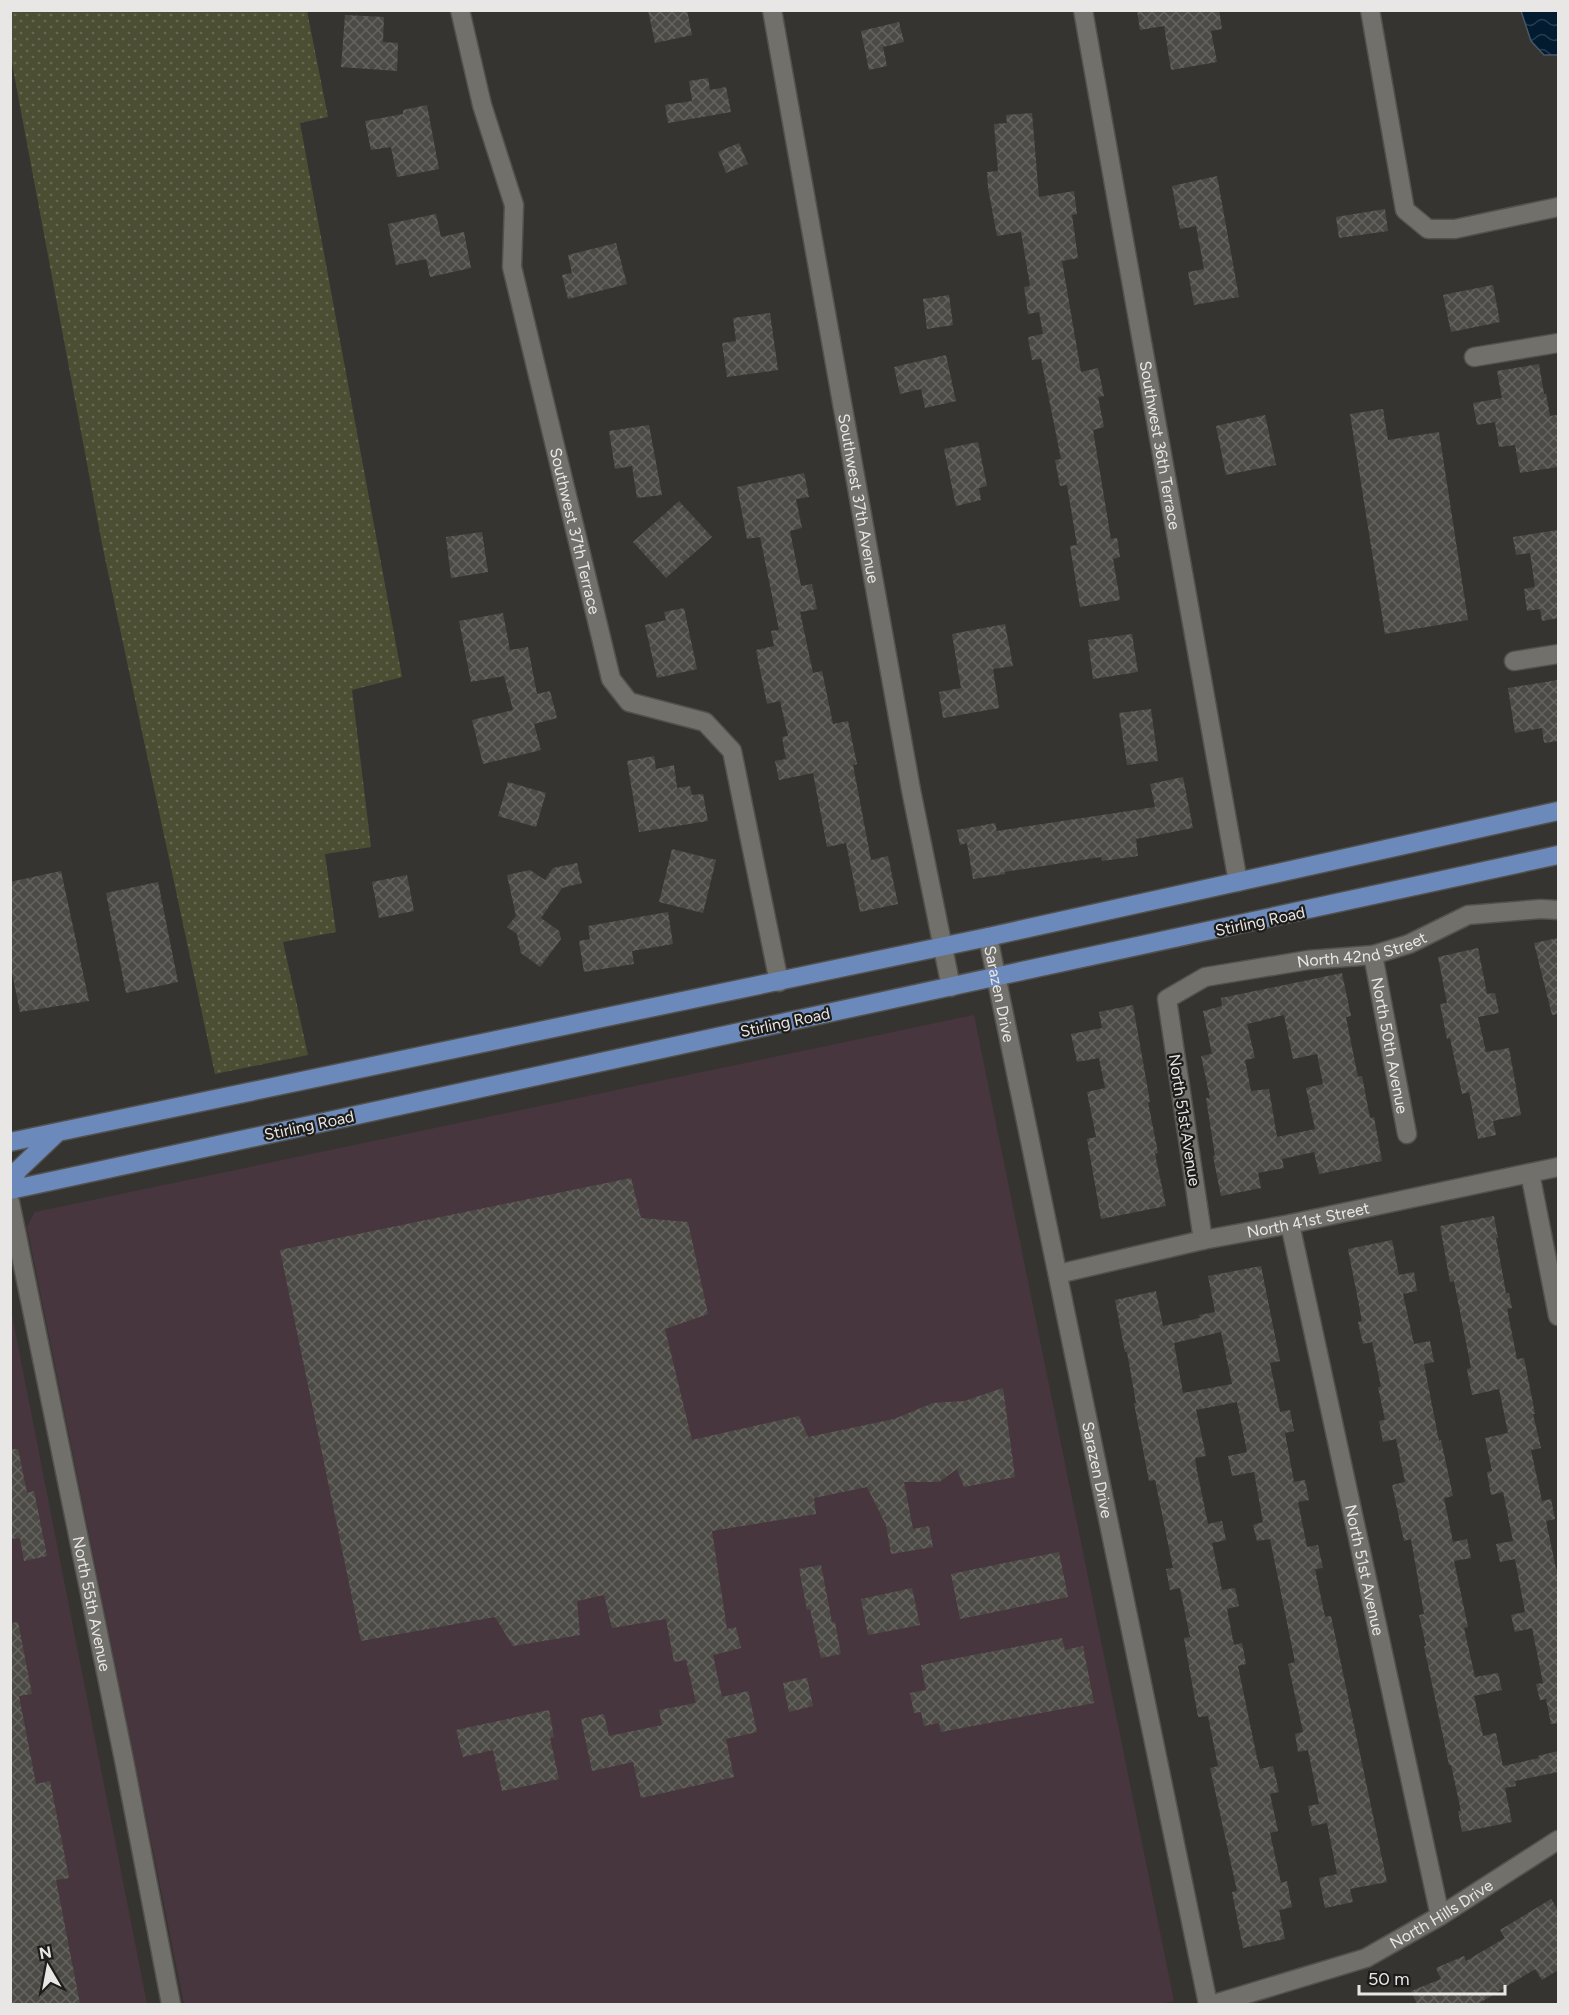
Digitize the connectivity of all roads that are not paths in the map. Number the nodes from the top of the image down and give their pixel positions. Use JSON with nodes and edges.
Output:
{"nodes":[{"id":1,"x":460,"y":10,"type":"edge"},
{"id":2,"x":772,"y":10,"type":"edge"},
{"id":3,"x":1083,"y":10,"type":"edge"},
{"id":4,"x":1371,"y":10,"type":"edge"},
{"id":5,"x":1558,"y":207,"type":"edge"},
{"id":6,"x":1558,"y":343,"type":"edge"},
{"id":7,"x":1474,"y":357,"type":"dead end"},
{"id":8,"x":1558,"y":654,"type":"edge"},
{"id":9,"x":1514,"y":662,"type":"dead end"},
{"id":10,"x":1558,"y":811,"type":"edge"},
{"id":11,"x":1558,"y":855,"type":"edge"},
{"id":12,"x":1238,"y":882,"type":"junction"},
{"id":13,"x":1558,"y":910,"type":"edge"},
{"id":14,"x":988,"y":937,"type":"junction"},
{"id":15,"x":942,"y":947,"type":"junction"},
{"id":16,"x":1372,"y":955,"type":"junction"},
{"id":17,"x":996,"y":978,"type":"junction"},
{"id":18,"x":779,"y":982,"type":"junction"},
{"id":19,"x":951,"y":987,"type":"junction"},
{"id":20,"x":1167,"y":999,"type":"joint"},
{"id":21,"x":59,"y":1131,"type":"junction"},
{"id":22,"x":1407,"y":1134,"type":"dead end"},
{"id":23,"x":10,"y":1142,"type":"edge"},
{"id":24,"x":1558,"y":1167,"type":"edge"},
{"id":25,"x":1530,"y":1173,"type":"junction"},
{"id":26,"x":10,"y":1188,"type":"edge"},
{"id":27,"x":10,"y":1202,"type":"edge"},
{"id":28,"x":1290,"y":1224,"type":"junction"},
{"id":29,"x":1203,"y":1240,"type":"junction"},
{"id":30,"x":1058,"y":1274,"type":"junction"},
{"id":31,"x":1558,"y":1317,"type":"edge"},
{"id":32,"x":1558,"y":1840,"type":"edge"},
{"id":33,"x":1440,"y":1916,"type":"junction"},
{"id":34,"x":171,"y":2004,"type":"edge"},
{"id":35,"x":1208,"y":2004,"type":"edge"},
{"id":36,"x":1214,"y":2004,"type":"edge"}],
"edges":[{"from":1,"to":18,"type":"street","name":"Southwest 37th Terrace"},
{"from":2,"to":15,"type":"street","name":"Southwest 37th Avenue"},
{"from":3,"to":12,"type":"street","name":"Southwest 36th Terrace"},
{"from":4,"to":5,"type":"street"},
{"from":6,"to":7,"type":"street"},
{"from":8,"to":9,"type":"street"},
{"from":10,"to":12,"type":"main road"},
{"from":11,"to":17,"type":"main road","name":"Stirling Road"},
{"from":12,"to":14,"type":"main road"},
{"from":13,"to":16,"type":"street","name":"North 42nd Street"},
{"from":14,"to":15,"type":"main road"},
{"from":14,"to":17,"type":"street","name":"Sarazen Drive"},
{"from":15,"to":18,"type":"main road"},
{"from":15,"to":19,"type":"street","name":"Southwest 37th Avenue"},
{"from":16,"to":20,"type":"street","name":"North 42nd Street"},
{"from":16,"to":22,"type":"street","name":"North 50th Avenue"},
{"from":17,"to":19,"type":"main road","name":"Stirling Road"},
{"from":17,"to":30,"type":"street","name":"Sarazen Drive"},
{"from":18,"to":21,"type":"main road"},
{"from":19,"to":26,"type":"main road","name":"Stirling Road"},
{"from":20,"to":29,"type":"street","name":"North 51st Avenue"},
{"from":21,"to":23,"type":"main road"},
{"from":21,"to":26,"type":"main road"},
{"from":24,"to":25,"type":"street","name":"North 41st Street"},
{"from":25,"to":28,"type":"street","name":"North 41st Street"},
{"from":25,"to":31,"type":"street"},
{"from":27,"to":34,"type":"street","name":"North 55th Avenue"},
{"from":28,"to":29,"type":"street","name":"North 41st Street"},
{"from":28,"to":33,"type":"street","name":"North 51st Avenue"},
{"from":29,"to":30,"type":"street","name":"North 41st Street"},
{"from":30,"to":35,"type":"street","name":"Sarazen Drive"},
{"from":32,"to":33,"type":"street","name":"North Hills Drive"},
{"from":33,"to":36,"type":"street","name":"North Hills Drive"}]}
